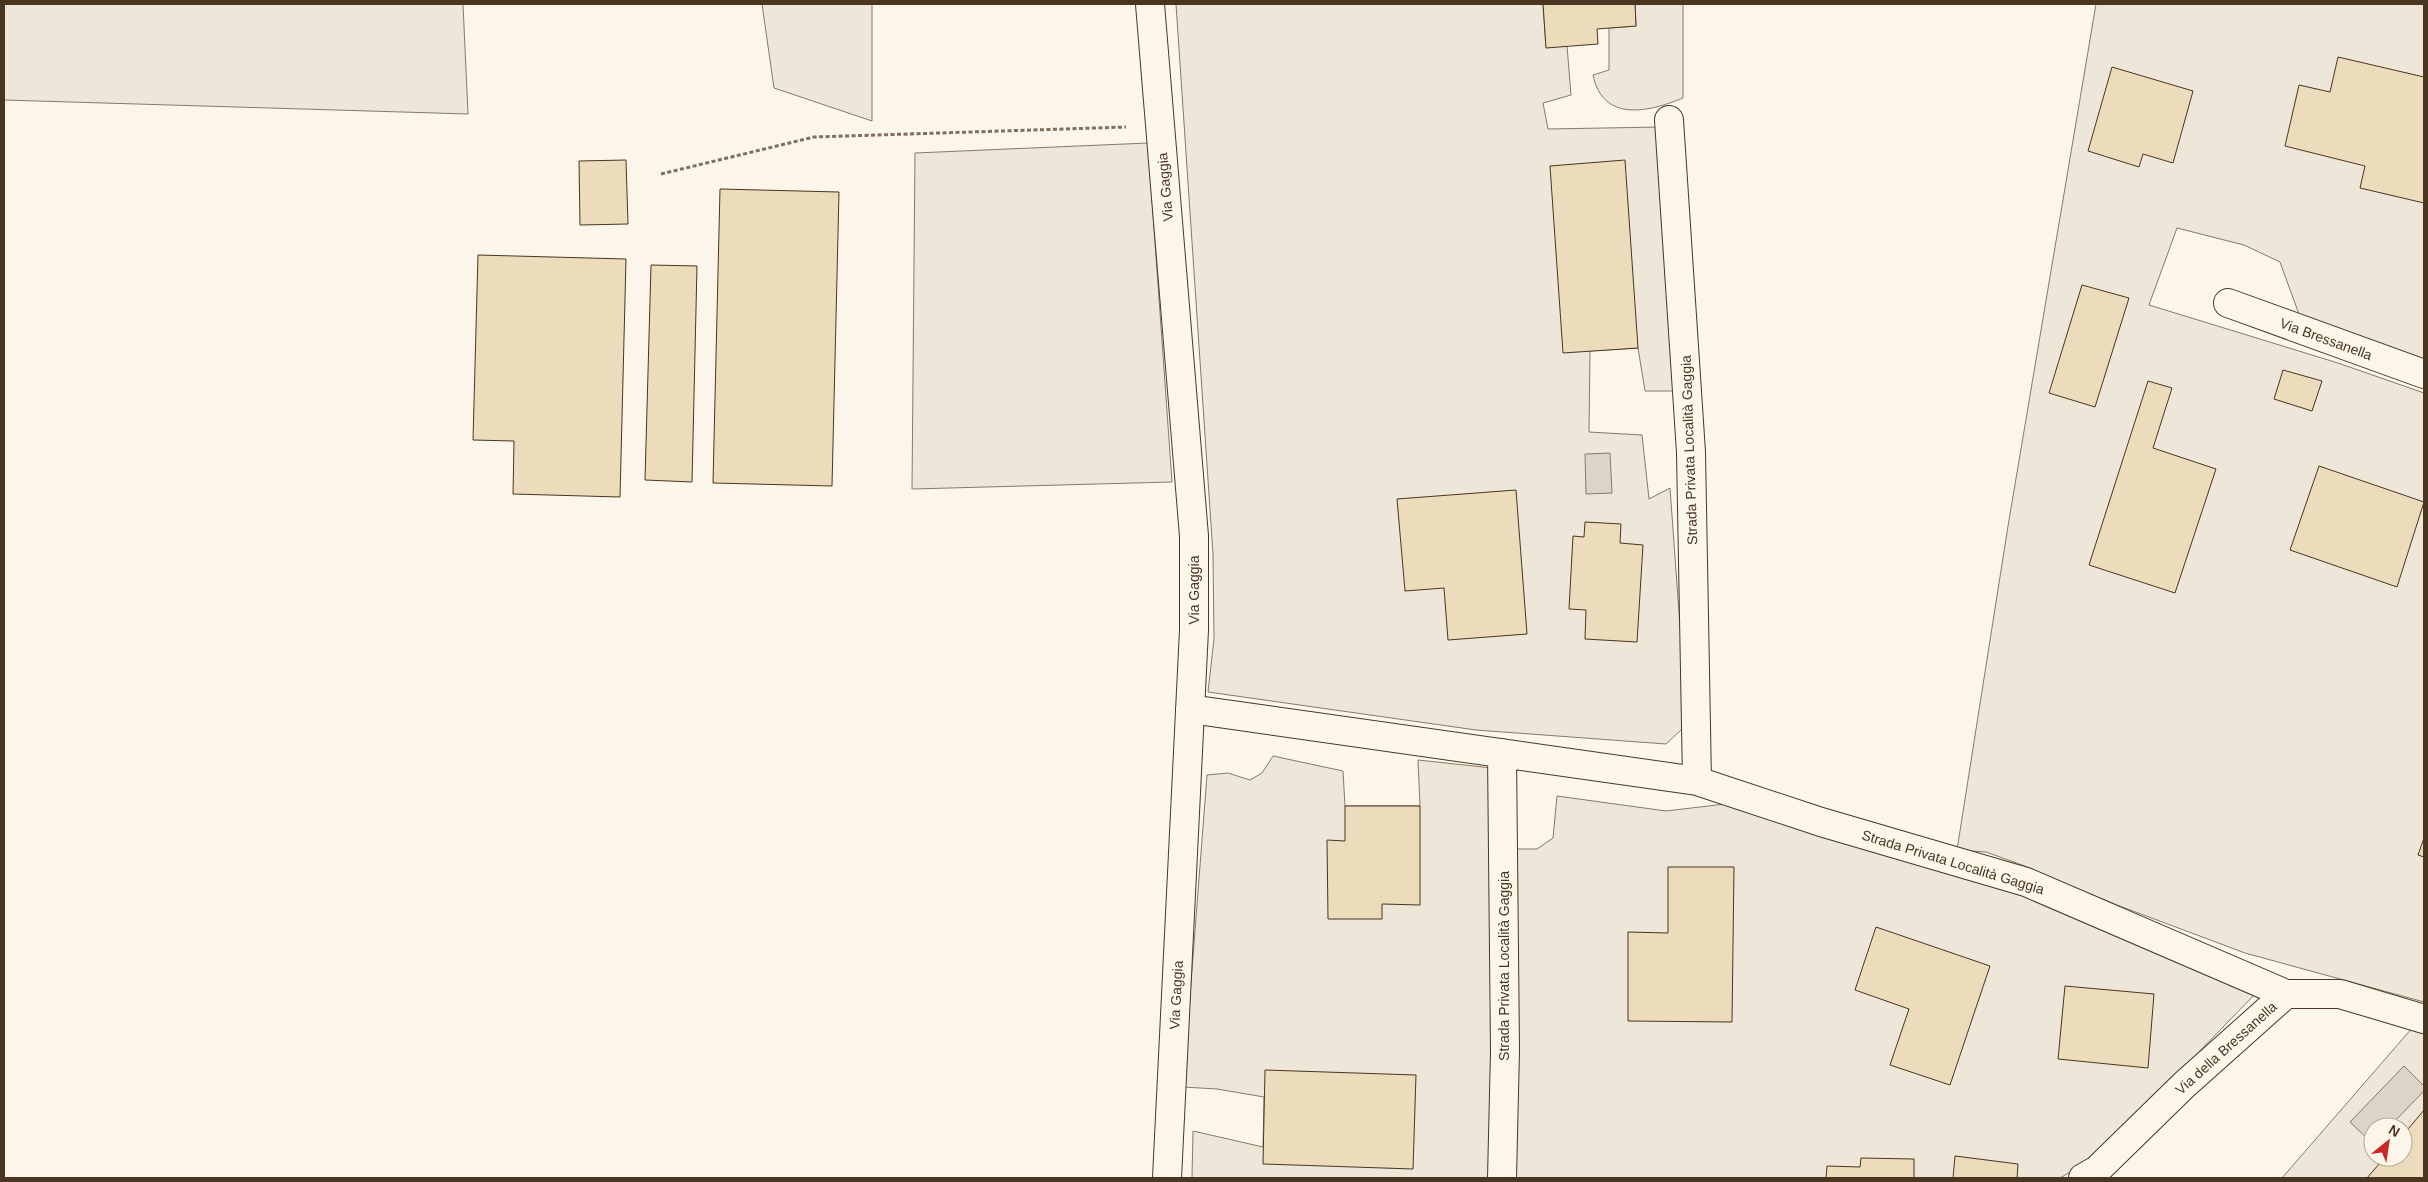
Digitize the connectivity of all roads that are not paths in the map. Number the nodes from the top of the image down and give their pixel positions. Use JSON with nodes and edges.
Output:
{"nodes":[{"id":1,"x":1150,"y":4,"type":"edge"},
{"id":2,"x":1669,"y":120,"type":"dead end"},
{"id":3,"x":2228,"y":303,"type":"dead end"},
{"id":4,"x":2424,"y":374,"type":"edge"},
{"id":5,"x":1190,"y":709,"type":"junction"},
{"id":6,"x":1502,"y":753,"type":"junction"},
{"id":7,"x":1698,"y":781,"type":"junction"},
{"id":8,"x":2286,"y":994,"type":"junction"},
{"id":9,"x":2424,"y":1019,"type":"edge"},
{"id":10,"x":1167,"y":1178,"type":"edge"},
{"id":11,"x":1502,"y":1178,"type":"edge"},
{"id":12,"x":2083,"y":1178,"type":"edge"}],
"edges":[{"from":1,"to":5,"type":"street","name":"Via Gaggia"},
{"from":2,"to":7,"type":"street","name":"Strada Privata Località Gaggia"},
{"from":3,"to":4,"type":"street","name":"Via Bressanella"},
{"from":5,"to":6,"type":"street","name":"Strada Privata Località Gaggia"},
{"from":5,"to":10,"type":"street","name":"Via Gaggia"},
{"from":6,"to":7,"type":"street","name":"Strada Privata Località Gaggia"},
{"from":6,"to":11,"type":"street","name":"Strada Privata Località Gaggia"},
{"from":7,"to":8,"type":"street","name":"Strada Privata Località Gaggia"},
{"from":8,"to":9,"type":"street","name":"Via della Bressanella"},
{"from":8,"to":12,"type":"street","name":"Via della Bressanella"}]}
